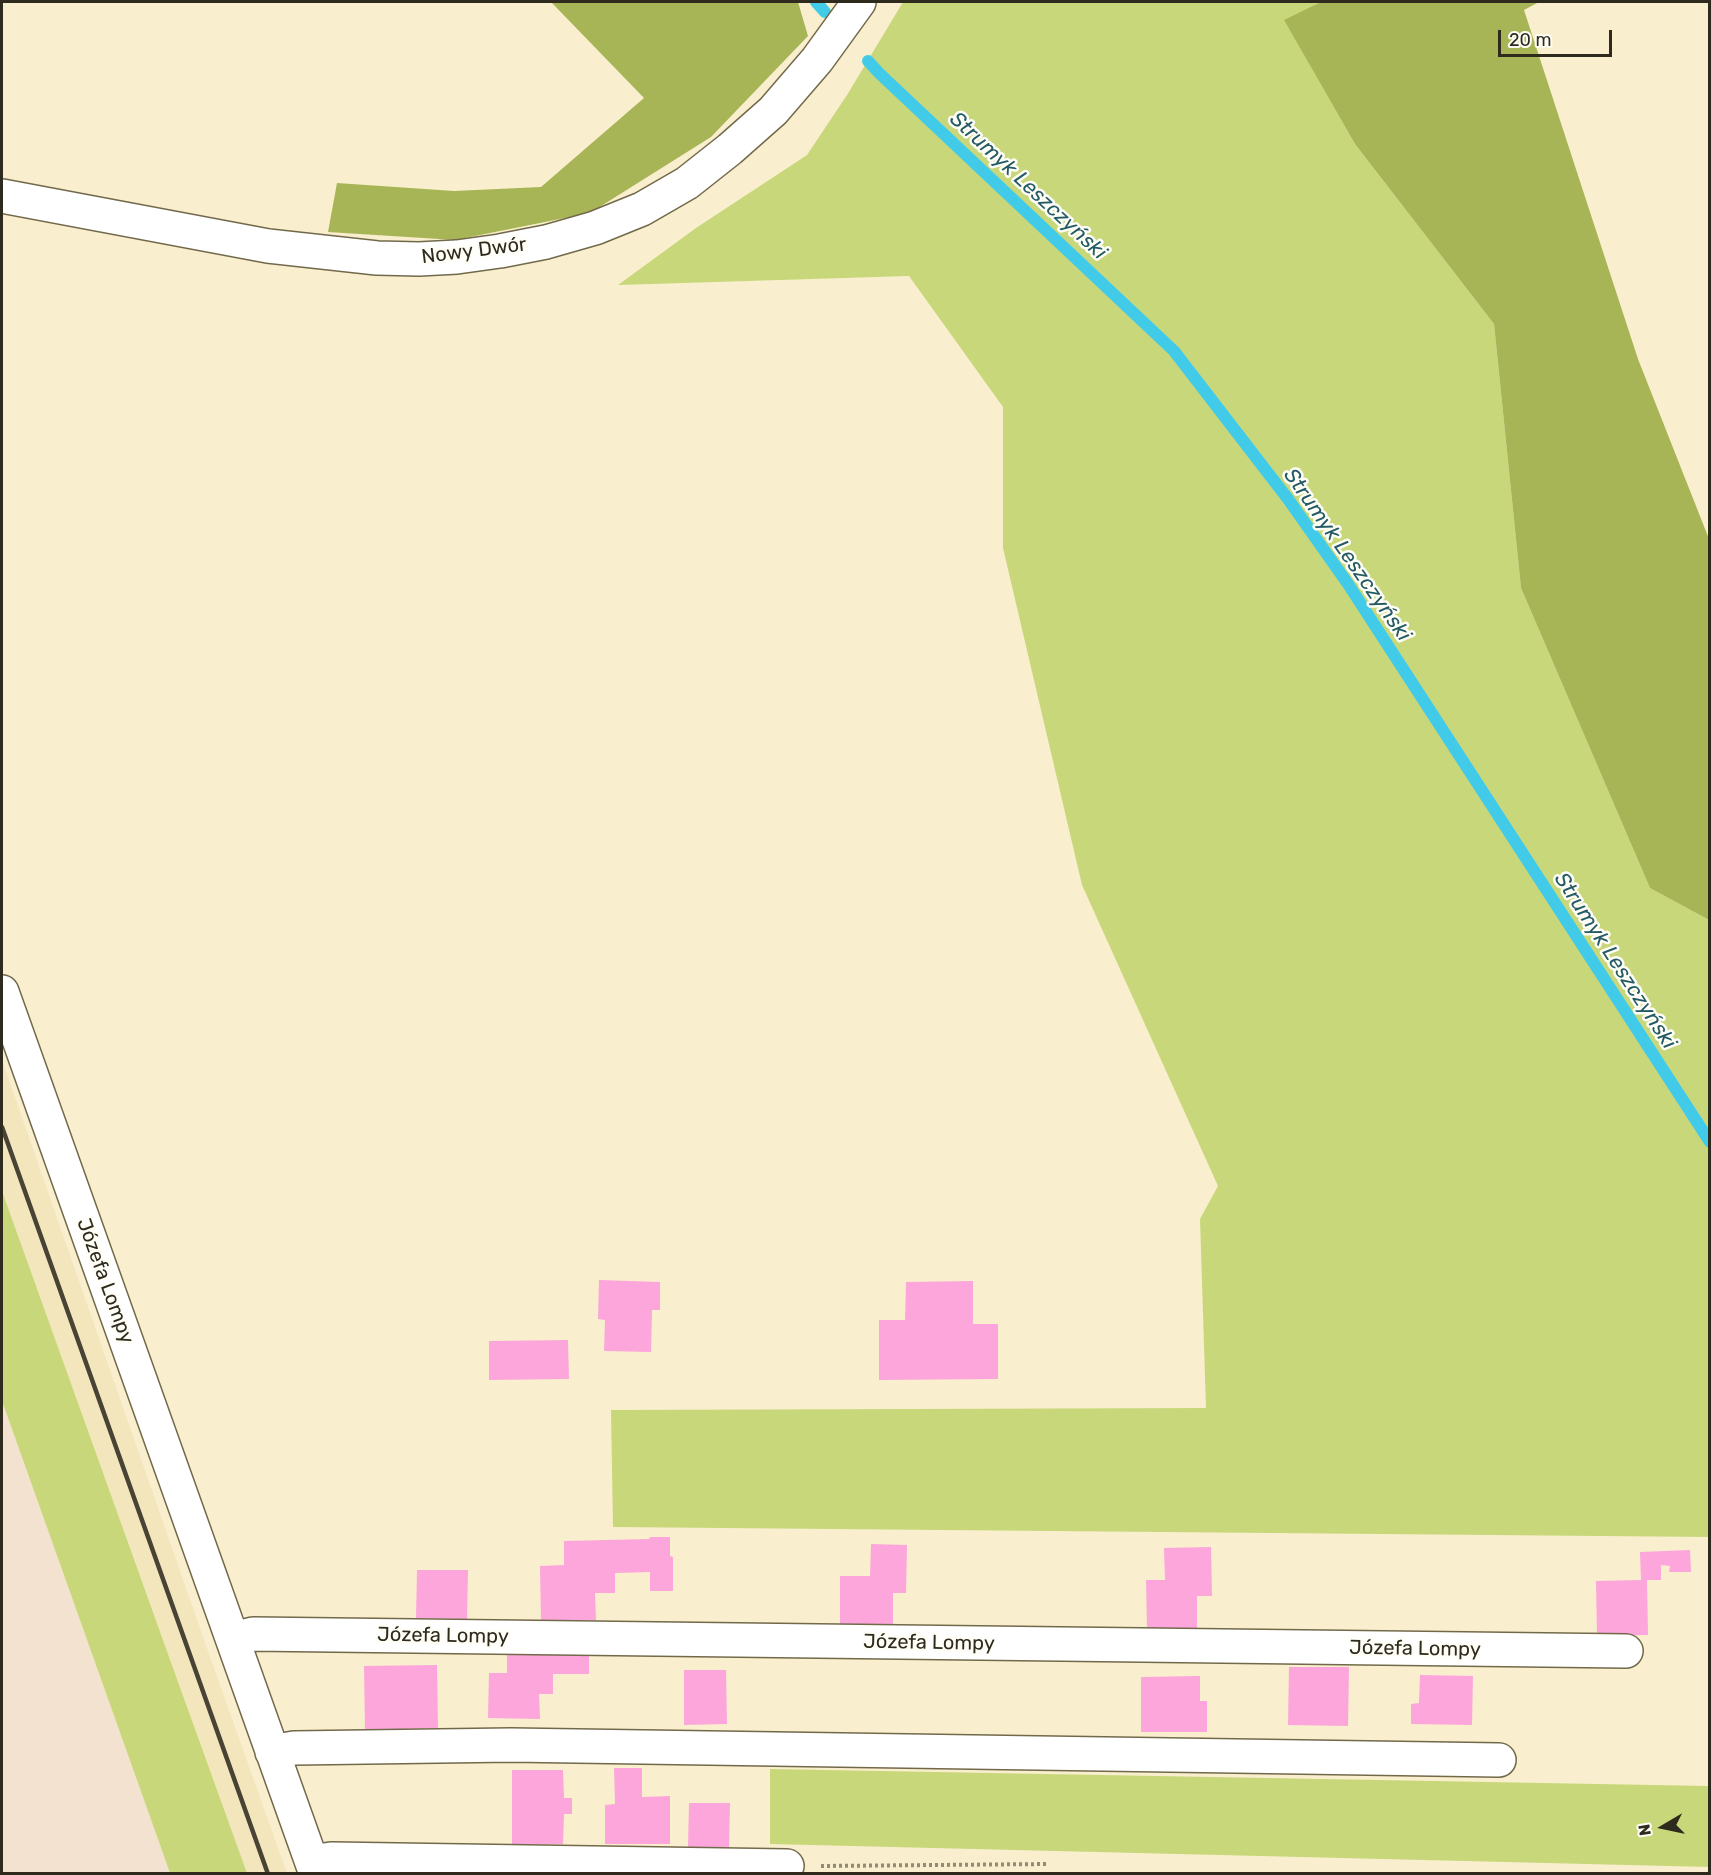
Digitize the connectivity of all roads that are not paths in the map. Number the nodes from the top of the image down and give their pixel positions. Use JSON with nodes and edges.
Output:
{"nodes":[{"id":1,"x":859,"y":2,"type":"edge"},
{"id":2,"x":2,"y":196,"type":"edge"},
{"id":3,"x":2,"y":992,"type":"edge"},
{"id":4,"x":233,"y":1639,"type":"junction"},
{"id":5,"x":1626,"y":1651,"type":"dead end"},
{"id":6,"x":272,"y":1752,"type":"junction"},
{"id":7,"x":1500,"y":1760,"type":"dead end"},
{"id":8,"x":788,"y":1866,"type":"road end"},
{"id":9,"x":314,"y":1868,"type":"edge"}],
"edges":[{"from":1,"to":2,"type":"street","name":"Nowy Dwór"},
{"from":3,"to":4,"type":"street","name":"Józefa Lompy"},
{"from":4,"to":5,"type":"street","name":"Józefa Lompy"},
{"from":4,"to":6,"type":"street","name":"Józefa Lompy"},
{"from":6,"to":7,"type":"street"},
{"from":6,"to":9,"type":"street","name":"Józefa Lompy"},
{"from":8,"to":9,"type":"street","name":"Józefa Lompy"}]}
